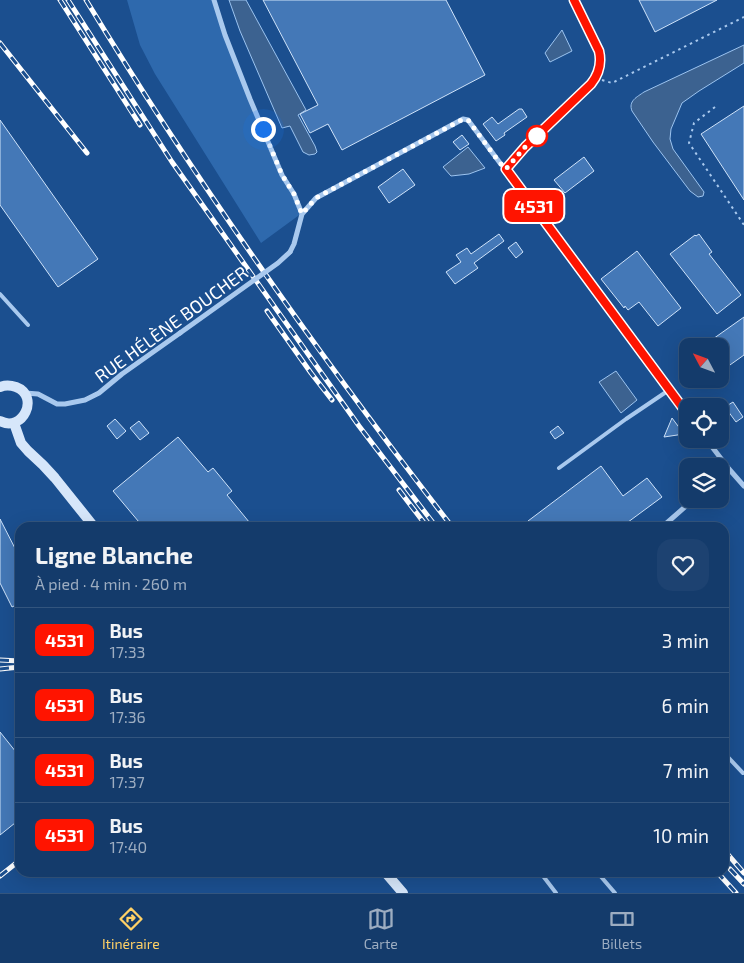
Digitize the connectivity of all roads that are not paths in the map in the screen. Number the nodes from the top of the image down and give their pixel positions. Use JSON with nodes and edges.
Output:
{"nodes":[{"id":1,"x":214,"y":0,"type":"edge"},
{"id":2,"x":574,"y":0,"type":"edge"},
{"id":3,"x":506,"y":169,"type":"junction"},
{"id":4,"x":302,"y":214,"type":"junction"},
{"id":5,"x":0,"y":294,"type":"edge"},
{"id":6,"x":28,"y":325,"type":"dead end"},
{"id":7,"x":1,"y":384,"type":"edge"},
{"id":8,"x":669,"y":390,"type":"junction"},
{"id":9,"x":24,"y":393,"type":"junction"},
{"id":10,"x":679,"y":403,"type":"edge"},
{"id":11,"x":0,"y":421,"type":"edge"},
{"id":12,"x":14,"y":422,"type":"junction"},
{"id":13,"x":713,"y":448,"type":"edge"},
{"id":14,"x":721,"y":458,"type":"edge"},
{"id":15,"x":560,"y":468,"type":"dead end"},
{"id":16,"x":729,"y":469,"type":"edge"},
{"id":17,"x":744,"y":486,"type":"edge"},
{"id":18,"x":684,"y":508,"type":"edge"},
{"id":19,"x":91,"y":522,"type":"edge"},
{"id":20,"x":668,"y":522,"type":"edge"},
{"id":21,"x":729,"y":758,"type":"edge"},
{"id":22,"x":743,"y":772,"type":"edge"},
{"id":23,"x":389,"y":877,"type":"edge"},
{"id":24,"x":544,"y":877,"type":"edge"},
{"id":25,"x":601,"y":877,"type":"edge"},
{"id":26,"x":402,"y":893,"type":"edge"},
{"id":27,"x":556,"y":893,"type":"edge"},
{"id":28,"x":615,"y":893,"type":"edge"}],
"edges":[{"from":1,"to":4,"type":"street"},
{"from":2,"to":3,"type":"street"},
{"from":3,"to":4,"type":"street"},
{"from":3,"to":8,"type":"street"},
{"from":4,"to":9,"type":"street","name":"RUE HÉLÈNE BOUCHER","bridge":true},
{"from":5,"to":6,"type":"lane"},
{"from":7,"to":9,"type":"street"},
{"from":8,"to":10,"type":"street"},
{"from":8,"to":15,"type":"lane"},
{"from":9,"to":12,"type":"street"},
{"from":11,"to":12,"type":"street"},
{"from":12,"to":19,"type":"street"},
{"from":13,"to":14,"type":"street"},
{"from":16,"to":17,"type":"street"},
{"from":18,"to":20,"type":"street"},
{"from":21,"to":22,"type":"lane"},
{"from":23,"to":26,"type":"street"},
{"from":24,"to":27,"type":"lane"},
{"from":25,"to":28,"type":"lane"}]}
